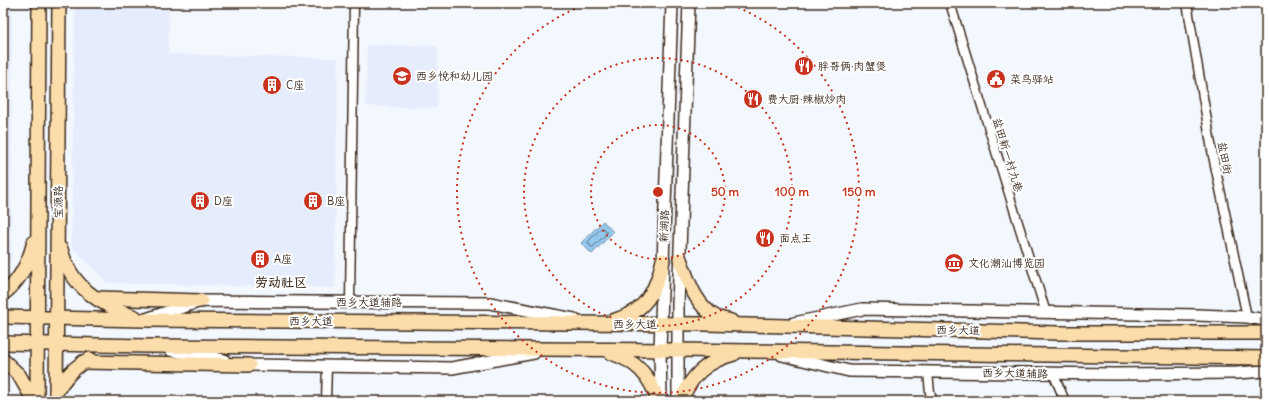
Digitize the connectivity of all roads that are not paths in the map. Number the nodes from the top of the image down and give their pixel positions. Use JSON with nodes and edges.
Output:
{"nodes":[{"id":1,"x":39,"y":3,"type":"edge"},
{"id":2,"x":59,"y":3,"type":"edge"},
{"id":3,"x":354,"y":3,"type":"edge"},
{"id":4,"x":672,"y":3,"type":"edge"},
{"id":5,"x":689,"y":3,"type":"edge"},
{"id":6,"x":950,"y":3,"type":"edge"},
{"id":7,"x":1187,"y":3,"type":"edge"},
{"id":8,"x":57,"y":224,"type":"junction"},
{"id":9,"x":38,"y":225,"type":"junction"},
{"id":10,"x":680,"y":259,"type":"junction"},
{"id":11,"x":663,"y":260,"type":"junction"},
{"id":12,"x":3,"y":294,"type":"edge"},
{"id":13,"x":96,"y":298,"type":"junction"},
{"id":14,"x":201,"y":301,"type":"junction"},
{"id":15,"x":350,"y":302,"type":"junction"},
{"id":16,"x":1046,"y":313,"type":"junction"},
{"id":17,"x":3,"y":317,"type":"edge"},
{"id":18,"x":1248,"y":317,"type":"junction"},
{"id":19,"x":37,"y":318,"type":"junction"},
{"id":20,"x":57,"y":318,"type":"junction"},
{"id":21,"x":143,"y":320,"type":"junction"},
{"id":22,"x":1266,"y":320,"type":"edge"},
{"id":23,"x":602,"y":324,"type":"junction"},
{"id":24,"x":661,"y":324,"type":"junction"},
{"id":25,"x":678,"y":324,"type":"junction"},
{"id":26,"x":745,"y":326,"type":"junction"},
{"id":27,"x":777,"y":326,"type":"junction"},
{"id":28,"x":1266,"y":334,"type":"edge"},
{"id":29,"x":3,"y":343,"type":"edge"},
{"id":30,"x":37,"y":343,"type":"junction"},
{"id":31,"x":57,"y":344,"type":"junction"},
{"id":32,"x":146,"y":346,"type":"junction"},
{"id":33,"x":556,"y":348,"type":"junction"},
{"id":34,"x":597,"y":349,"type":"junction"},
{"id":35,"x":660,"y":350,"type":"junction"},
{"id":36,"x":677,"y":350,"type":"junction"},
{"id":37,"x":749,"y":351,"type":"junction"},
{"id":38,"x":766,"y":351,"type":"junction"},
{"id":39,"x":1266,"y":358,"type":"edge"},
{"id":40,"x":83,"y":362,"type":"junction"},
{"id":41,"x":5,"y":363,"type":"edge"},
{"id":42,"x":249,"y":365,"type":"junction"},
{"id":43,"x":327,"y":366,"type":"junction"},
{"id":44,"x":1266,"y":371,"type":"edge"},
{"id":45,"x":928,"y":372,"type":"junction"},
{"id":46,"x":1053,"y":373,"type":"junction"},
{"id":47,"x":56,"y":397,"type":"edge"},
{"id":48,"x":35,"y":401,"type":"edge"},
{"id":49,"x":326,"y":401,"type":"edge"},
{"id":50,"x":659,"y":401,"type":"edge"},
{"id":51,"x":678,"y":401,"type":"edge"},
{"id":52,"x":681,"y":401,"type":"edge"},
{"id":53,"x":933,"y":401,"type":"edge"},
{"id":54,"x":1065,"y":401,"type":"edge"}],
"edges":[{"from":1,"to":9,"type":"main road","name":"宝源路"},
{"from":2,"to":8,"type":"main road","name":"宝源路"},
{"from":3,"to":15,"type":"street"},
{"from":4,"to":11,"type":"street","name":"新湖路"},
{"from":5,"to":10,"type":"street","name":"新湖路"},
{"from":6,"to":16,"type":"street","name":"盐田新一村九巷"},
{"from":7,"to":18,"type":"street","name":"盐田街"},
{"from":8,"to":13,"type":"main road"},
{"from":8,"to":20,"type":"main road","name":"宝源路"},
{"from":9,"to":12,"type":"main road"},
{"from":9,"to":19,"type":"main road","name":"宝源路"},
{"from":10,"to":25,"type":"street","name":"新湖路"},
{"from":10,"to":26,"type":"main road"},
{"from":11,"to":23,"type":"main road"},
{"from":11,"to":24,"type":"street","name":"新湖路"},
{"from":13,"to":14,"type":"main road"},
{"from":13,"to":21,"type":"main road"},
{"from":14,"to":15,"type":"street","name":"西乡大道辅路"},
{"from":14,"to":21,"type":"street","name":"西乡大道辅路"},
{"from":15,"to":23,"type":"street","name":"西乡大道辅路"},
{"from":16,"to":18,"type":"street"},
{"from":16,"to":27,"type":"street"},
{"from":17,"to":19,"type":"main road","name":"西乡大道"},
{"from":18,"to":22,"type":"street"},
{"from":19,"to":20,"type":"main road","name":"西乡大道"},
{"from":19,"to":30,"type":"main road","name":"宝源路"},
{"from":20,"to":21,"type":"main road","name":"西乡大道"},
{"from":20,"to":31,"type":"main road","name":"宝源路"},
{"from":21,"to":23,"type":"main road","name":"西乡大道"},
{"from":23,"to":24,"type":"main road","name":"西乡大道"},
{"from":24,"to":25,"type":"main road","name":"西乡大道"},
{"from":24,"to":35,"type":"street","name":"新湖路"},
{"from":25,"to":26,"type":"main road","name":"西乡大道"},
{"from":25,"to":36,"type":"street","name":"新湖路"},
{"from":26,"to":27,"type":"main road","name":"西乡大道"},
{"from":27,"to":28,"type":"main road","name":"西乡大道"},
{"from":29,"to":30,"type":"main road"},
{"from":30,"to":31,"type":"main road"},
{"from":30,"to":48,"type":"main road","name":"宝源路"},
{"from":31,"to":32,"type":"main road"},
{"from":31,"to":47,"type":"main road","name":"宝源路"},
{"from":32,"to":33,"type":"main road"},
{"from":32,"to":40,"type":"main road"},
{"from":32,"to":42,"type":"street"},
{"from":33,"to":34,"type":"main road"},
{"from":33,"to":43,"type":"street"},
{"from":34,"to":35,"type":"main road"},
{"from":34,"to":50,"type":"main road"},
{"from":35,"to":36,"type":"main road"},
{"from":35,"to":50,"type":"street","name":"新湖路"},
{"from":36,"to":37,"type":"main road"},
{"from":36,"to":51,"type":"street","name":"新湖路"},
{"from":37,"to":38,"type":"main road"},
{"from":37,"to":52,"type":"main road"},
{"from":38,"to":39,"type":"main road"},
{"from":38,"to":45,"type":"street","name":"西乡大道辅路"},
{"from":40,"to":42,"type":"main road"},
{"from":40,"to":47,"type":"main road"},
{"from":41,"to":48,"type":"main road"},
{"from":42,"to":43,"type":"street"},
{"from":43,"to":49,"type":"street"},
{"from":44,"to":46,"type":"street","name":"西乡大道辅路"},
{"from":45,"to":46,"type":"street","name":"西乡大道辅路"},
{"from":45,"to":53,"type":"street"},
{"from":46,"to":54,"type":"street"}]}
